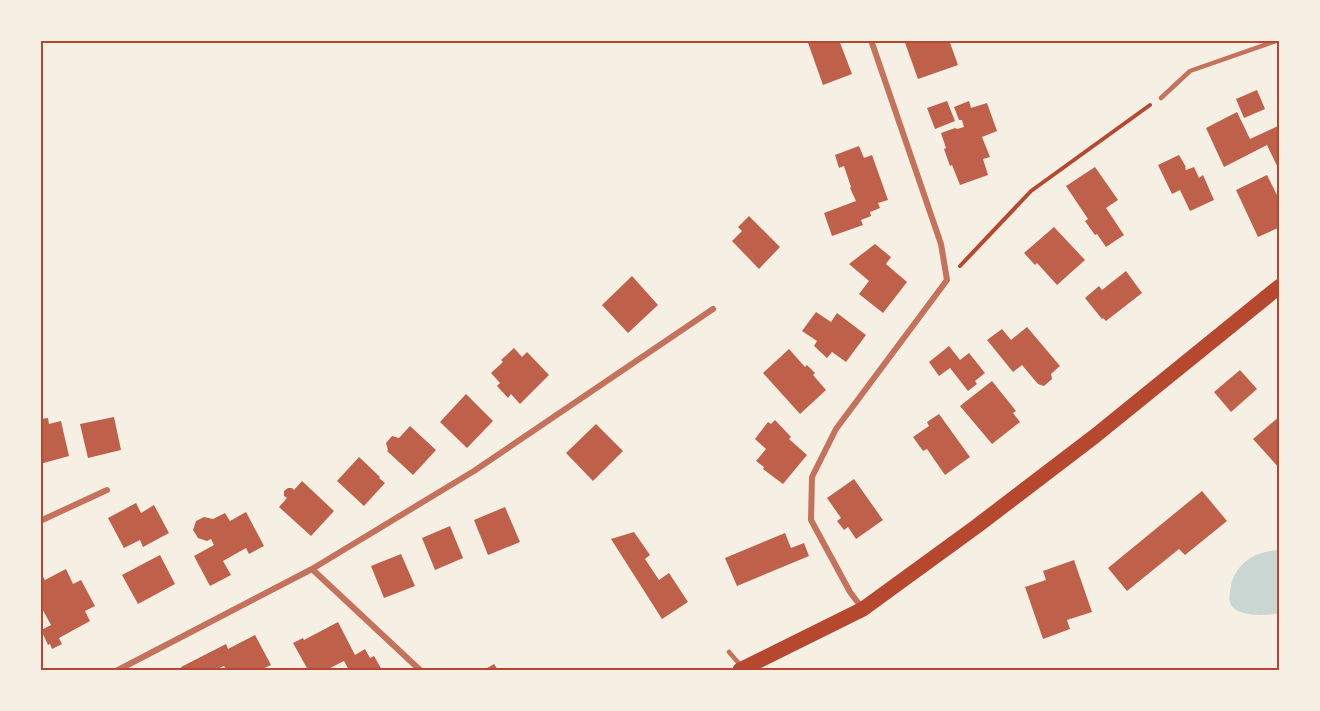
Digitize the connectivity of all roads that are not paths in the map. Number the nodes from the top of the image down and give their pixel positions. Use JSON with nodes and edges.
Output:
{"nodes":[{"id":1,"x":871,"y":40,"type":"edge"},
{"id":2,"x":1279,"y":40,"type":"edge"},
{"id":3,"x":1161,"y":98,"type":"road end"},
{"id":4,"x":1280,"y":286,"type":"edge"},
{"id":5,"x":713,"y":309,"type":"dead end"},
{"id":6,"x":107,"y":490,"type":"dead end"},
{"id":7,"x":40,"y":521,"type":"edge"},
{"id":8,"x":312,"y":569,"type":"junction"},
{"id":9,"x":863,"y":609,"type":"junction"},
{"id":10,"x":729,"y":652,"type":"dead end"},
{"id":11,"x":118,"y":670,"type":"edge"},
{"id":12,"x":420,"y":670,"type":"edge"},
{"id":13,"x":742,"y":670,"type":"edge"}],
"edges":[{"from":1,"to":9,"type":"street"},
{"from":2,"to":3,"type":"lane"},
{"from":4,"to":9,"type":"main road"},
{"from":5,"to":8,"type":"street"},
{"from":6,"to":7,"type":"street"},
{"from":8,"to":11,"type":"street"},
{"from":8,"to":12,"type":"street"},
{"from":9,"to":13,"type":"main road"},
{"from":10,"to":13,"type":"lane"}]}
